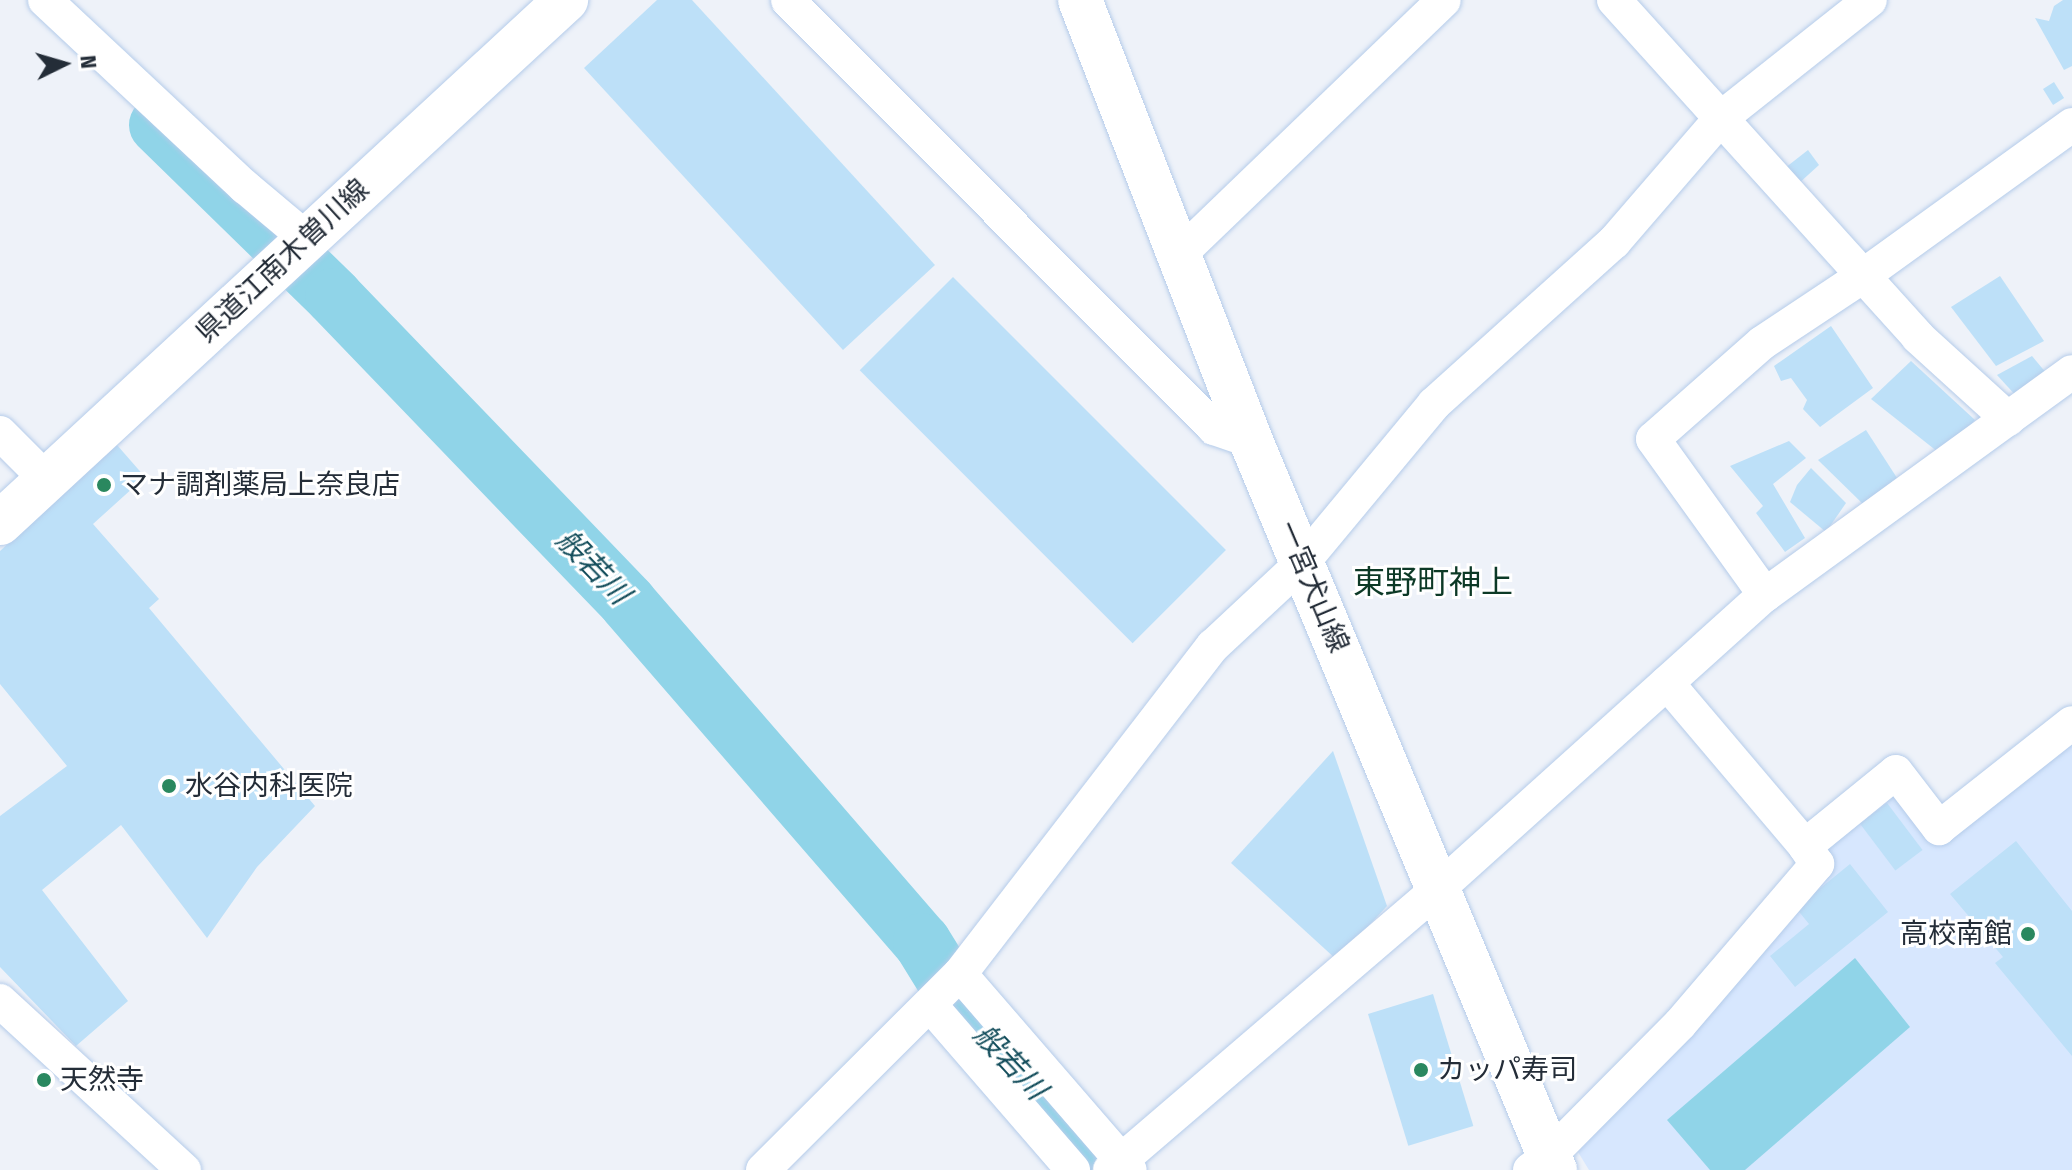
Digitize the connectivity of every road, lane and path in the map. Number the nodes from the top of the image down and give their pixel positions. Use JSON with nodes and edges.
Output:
{"nodes":[{"id":1,"x":45,"y":0,"type":"edge"},
{"id":2,"x":566,"y":0,"type":"edge"},
{"id":3,"x":788,"y":0,"type":"edge"},
{"id":4,"x":1080,"y":0,"type":"edge"},
{"id":5,"x":1444,"y":0,"type":"edge"},
{"id":6,"x":1614,"y":0,"type":"edge"},
{"id":7,"x":1870,"y":0,"type":"edge"},
{"id":8,"x":1721,"y":118,"type":"junction"},
{"id":9,"x":2072,"y":125,"type":"edge"},
{"id":10,"x":307,"y":239,"type":"junction"},
{"id":11,"x":1180,"y":254,"type":"junction"},
{"id":12,"x":1863,"y":276,"type":"junction"},
{"id":13,"x":2072,"y":372,"type":"edge"},
{"id":14,"x":2008,"y":419,"type":"junction"},
{"id":15,"x":0,"y":433,"type":"edge"},
{"id":16,"x":1251,"y":441,"type":"junction"},
{"id":17,"x":47,"y":480,"type":"junction"},
{"id":18,"x":0,"y":523,"type":"edge"},
{"id":19,"x":1303,"y":562,"type":"junction"},
{"id":20,"x":1765,"y":595,"type":"junction"},
{"id":21,"x":1667,"y":683,"type":"junction"},
{"id":22,"x":2072,"y":723,"type":"edge"},
{"id":23,"x":1805,"y":846,"type":"junction"},
{"id":24,"x":1438,"y":889,"type":"junction"},
{"id":25,"x":960,"y":974,"type":"junction"},
{"id":26,"x":0,"y":1001,"type":"edge"},
{"id":27,"x":931,"y":1006,"type":"junction"},
{"id":28,"x":0,"y":1036,"type":"edge"},
{"id":29,"x":51,"y":1045,"type":"junction"},
{"id":30,"x":1544,"y":1166,"type":"edge"},
{"id":31,"x":1120,"y":1167,"type":"edge"},
{"id":32,"x":184,"y":1170,"type":"edge"},
{"id":33,"x":763,"y":1170,"type":"edge"},
{"id":34,"x":1073,"y":1170,"type":"edge"}],
"edges":[{"from":1,"to":10,"type":"street"},
{"from":2,"to":10,"type":"main road","name":"県道江南木曽川線"},
{"from":3,"to":16,"type":"street"},
{"from":4,"to":11,"type":"main road","name":"一宮犬山線"},
{"from":5,"to":11,"type":"street"},
{"from":6,"to":8,"type":"street"},
{"from":7,"to":8,"type":"street"},
{"from":8,"to":12,"type":"street"},
{"from":8,"to":19,"type":"street"},
{"from":9,"to":12,"type":"street"},
{"from":10,"to":17,"type":"main road","name":"県道江南木曽川線"},
{"from":11,"to":16,"type":"main road","name":"一宮犬山線"},
{"from":12,"to":14,"type":"street"},
{"from":12,"to":20,"type":"street"},
{"from":13,"to":14,"type":"street"},
{"from":14,"to":20,"type":"street"},
{"from":15,"to":17,"type":"street"},
{"from":16,"to":19,"type":"main road","name":"一宮犬山線"},
{"from":17,"to":18,"type":"main road","name":"県道江南木曽川線"},
{"from":19,"to":24,"type":"main road","name":"一宮犬山線"},
{"from":19,"to":25,"type":"street"},
{"from":20,"to":21,"type":"street"},
{"from":21,"to":23,"type":"street"},
{"from":21,"to":24,"type":"street"},
{"from":22,"to":23,"type":"street"},
{"from":23,"to":30,"type":"street"},
{"from":24,"to":30,"type":"main road","name":"一宮犬山線"},
{"from":24,"to":31,"type":"street"},
{"from":25,"to":27,"type":"street"},
{"from":25,"to":31,"type":"street"},
{"from":26,"to":29,"type":"street"},
{"from":27,"to":33,"type":"street"},
{"from":27,"to":34,"type":"street"},
{"from":28,"to":29,"type":"street"},
{"from":29,"to":32,"type":"street"}]}
